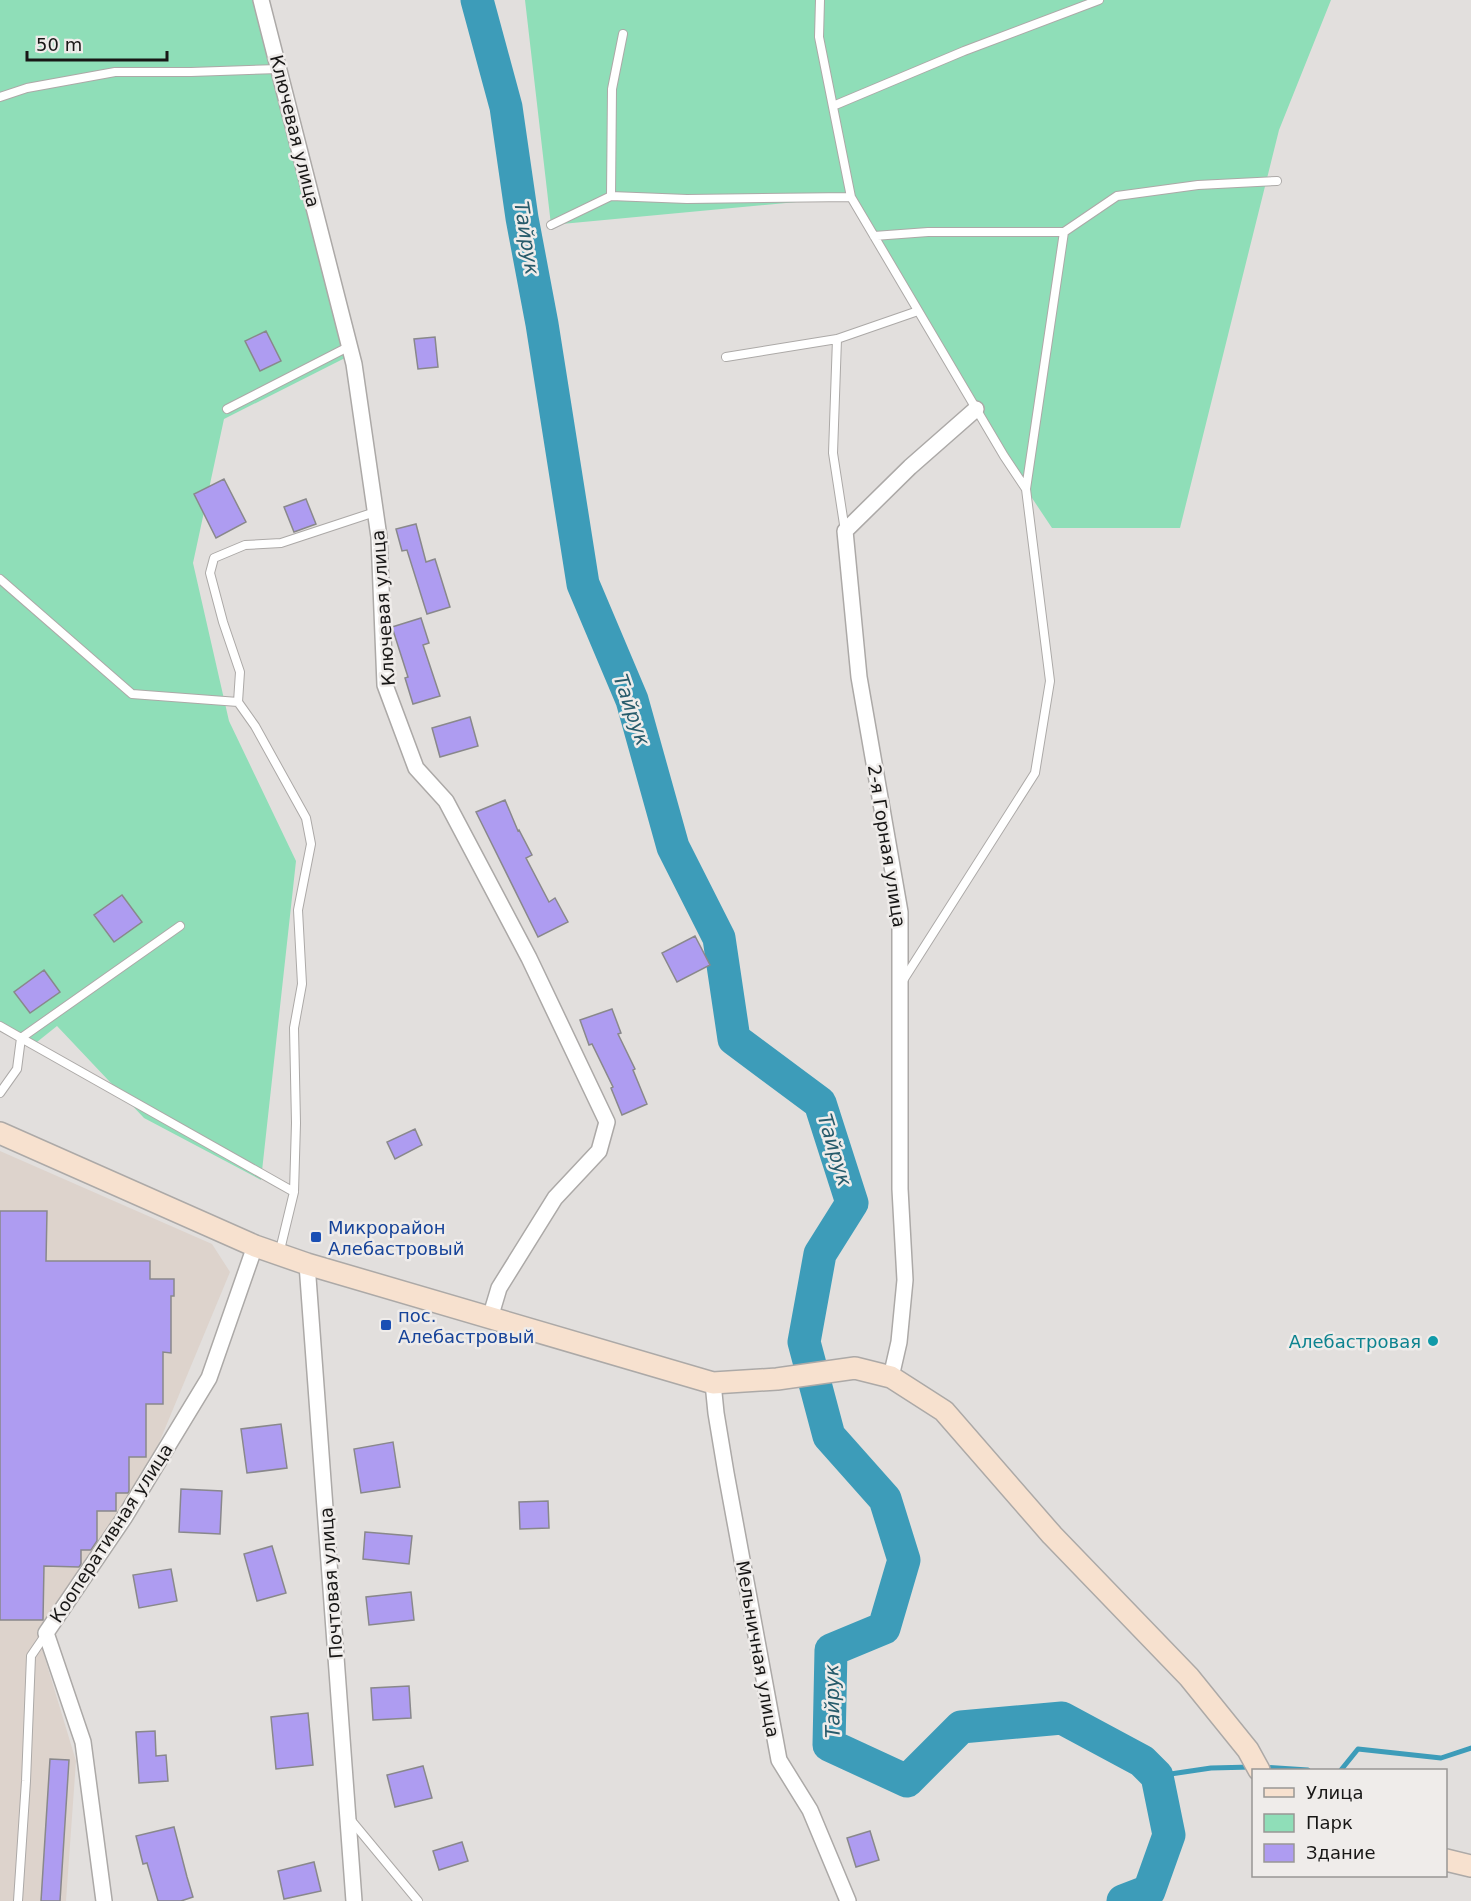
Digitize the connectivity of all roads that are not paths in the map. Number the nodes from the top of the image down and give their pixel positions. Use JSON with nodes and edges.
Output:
{"nodes":[{"id":1,"x":261,"y":0,"type":"edge"},
{"id":2,"x":820,"y":0,"type":"edge"},
{"id":3,"x":1099,"y":0,"type":"edge"},
{"id":4,"x":623,"y":34,"type":"dead end"},
{"id":5,"x":279,"y":69,"type":"junction"},
{"id":6,"x":0,"y":97,"type":"edge"},
{"id":7,"x":833,"y":106,"type":"junction"},
{"id":8,"x":1277,"y":181,"type":"dead end"},
{"id":9,"x":611,"y":196,"type":"junction"},
{"id":10,"x":850,"y":197,"type":"junction"},
{"id":11,"x":551,"y":225,"type":"dead end"},
{"id":12,"x":1064,"y":232,"type":"junction"},
{"id":13,"x":873,"y":236,"type":"junction"},
{"id":14,"x":918,"y":311,"type":"junction"},
{"id":15,"x":837,"y":339,"type":"junction"},
{"id":16,"x":350,"y":346,"type":"junction"},
{"id":17,"x":726,"y":357,"type":"dead end"},
{"id":18,"x":227,"y":409,"type":"dead end"},
{"id":19,"x":976,"y":409,"type":"junction"},
{"id":20,"x":1026,"y":489,"type":"junction"},
{"id":21,"x":375,"y":512,"type":"junction"},
{"id":22,"x":845,"y":531,"type":"junction"},
{"id":23,"x":0,"y":579,"type":"edge"},
{"id":24,"x":238,"y":702,"type":"junction"},
{"id":25,"x":180,"y":926,"type":"dead end"},
{"id":26,"x":900,"y":986,"type":"junction"},
{"id":27,"x":0,"y":1026,"type":"edge"},
{"id":28,"x":21,"y":1038,"type":"junction"},
{"id":29,"x":0,"y":1093,"type":"edge"},
{"id":30,"x":0,"y":1133,"type":"edge"},
{"id":31,"x":294,"y":1192,"type":"junction"},
{"id":32,"x":255,"y":1246,"type":"junction"},
{"id":33,"x":279,"y":1254,"type":"junction"},
{"id":34,"x":307,"y":1264,"type":"junction"},
{"id":35,"x":490,"y":1318,"type":"junction"},
{"id":36,"x":891,"y":1377,"type":"junction"},
{"id":37,"x":713,"y":1383,"type":"junction"},
{"id":38,"x":46,"y":1633,"type":"junction"},
{"id":39,"x":1258,"y":1769,"type":"edge"},
{"id":40,"x":349,"y":1818,"type":"junction"},
{"id":41,"x":1447,"y":1860,"type":"edge"},
{"id":42,"x":1471,"y":1866,"type":"edge"},
{"id":43,"x":18,"y":1901,"type":"edge"},
{"id":44,"x":104,"y":1901,"type":"edge"},
{"id":45,"x":354,"y":1901,"type":"edge"},
{"id":46,"x":418,"y":1901,"type":"edge"},
{"id":47,"x":848,"y":1901,"type":"edge"}],
"edges":[{"from":1,"to":5,"type":"street","name":"Ключевая улица"},
{"from":2,"to":7,"type":"lane"},
{"from":3,"to":7,"type":"lane"},
{"from":4,"to":9,"type":"lane"},
{"from":5,"to":6,"type":"lane"},
{"from":5,"to":16,"type":"street","name":"Ключевая улица"},
{"from":7,"to":10,"type":"lane"},
{"from":8,"to":12,"type":"lane"},
{"from":9,"to":10,"type":"lane"},
{"from":9,"to":11,"type":"lane"},
{"from":10,"to":13,"type":"lane"},
{"from":12,"to":13,"type":"lane"},
{"from":12,"to":20,"type":"lane"},
{"from":13,"to":14,"type":"lane"},
{"from":14,"to":15,"type":"lane"},
{"from":14,"to":19,"type":"lane"},
{"from":15,"to":17,"type":"lane"},
{"from":15,"to":22,"type":"lane"},
{"from":16,"to":18,"type":"lane"},
{"from":16,"to":21,"type":"street","name":"Ключевая улица"},
{"from":19,"to":20,"type":"lane"},
{"from":19,"to":22,"type":"street"},
{"from":20,"to":26,"type":"lane"},
{"from":21,"to":24,"type":"lane"},
{"from":21,"to":35,"type":"street","name":"Ключевая улица"},
{"from":22,"to":26,"type":"street","name":"2-я Горная улица"},
{"from":23,"to":24,"type":"lane"},
{"from":24,"to":31,"type":"lane"},
{"from":25,"to":28,"type":"lane"},
{"from":26,"to":36,"type":"street","name":"2-я Горная улица"},
{"from":27,"to":28,"type":"lane"},
{"from":28,"to":29,"type":"lane"},
{"from":28,"to":31,"type":"lane"},
{"from":30,"to":32,"type":"street"},
{"from":31,"to":33,"type":"lane"},
{"from":32,"to":33,"type":"street"},
{"from":32,"to":38,"type":"street","name":"Кооперативная улица"},
{"from":33,"to":34,"type":"street"},
{"from":34,"to":35,"type":"street"},
{"from":34,"to":40,"type":"street","name":"Почтовая улица"},
{"from":35,"to":37,"type":"street"},
{"from":36,"to":37,"type":"street"},
{"from":36,"to":39,"type":"street"},
{"from":37,"to":47,"type":"street","name":"Мельничная улица"},
{"from":38,"to":43,"type":"lane"},
{"from":38,"to":44,"type":"street","name":"Кооперативная улица"},
{"from":40,"to":45,"type":"street","name":"Почтовая улица"},
{"from":40,"to":46,"type":"lane"},
{"from":41,"to":42,"type":"street"}]}
